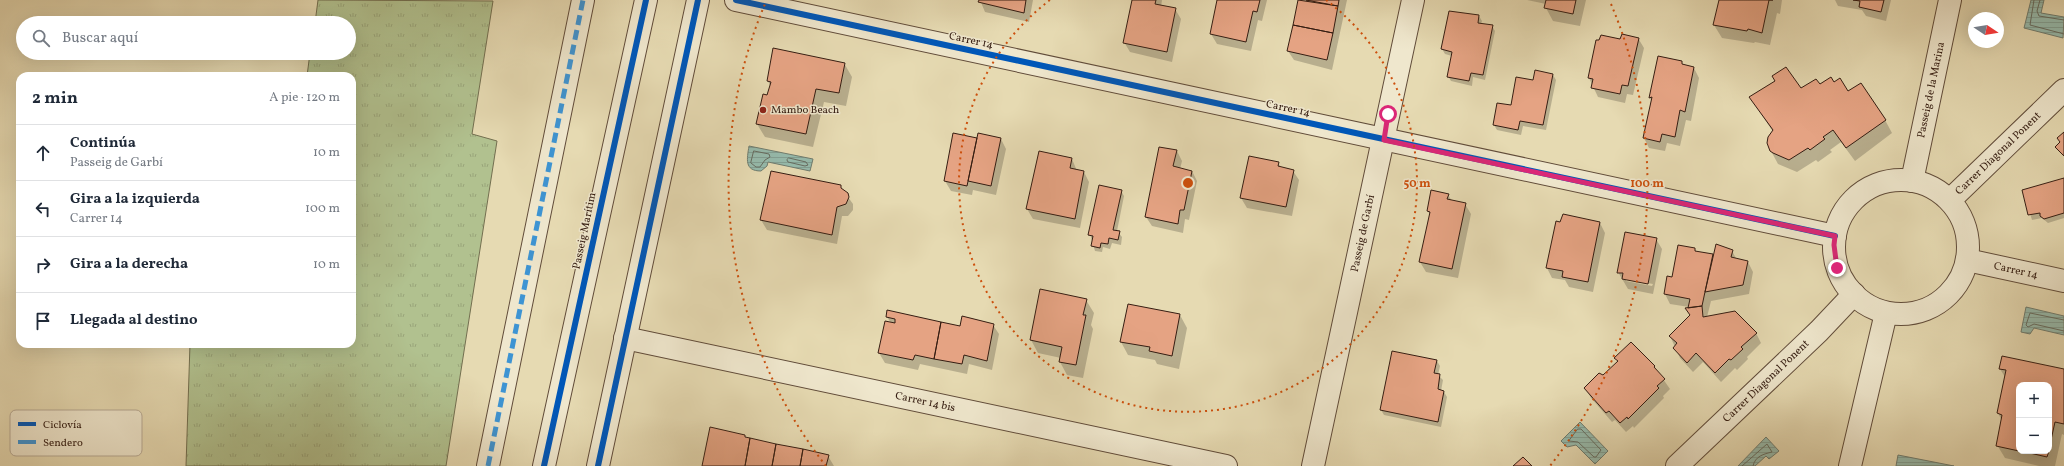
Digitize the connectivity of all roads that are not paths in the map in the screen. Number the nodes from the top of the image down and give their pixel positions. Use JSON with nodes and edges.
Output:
{"nodes":[{"id":1,"x":583,"y":0,"type":"edge"},
{"id":2,"x":646,"y":0,"type":"edge"},
{"id":3,"x":698,"y":0,"type":"edge"},
{"id":4,"x":736,"y":0,"type":"edge"},
{"id":5,"x":1413,"y":0,"type":"edge"},
{"id":6,"x":1950,"y":0,"type":"edge"},
{"id":7,"x":2064,"y":90,"type":"edge"},
{"id":8,"x":1384,"y":140,"type":"junction"},
{"id":9,"x":1912,"y":181,"type":"junction"},
{"id":10,"x":1950,"y":200,"type":"junction"},
{"id":11,"x":1835,"y":236,"type":"junction"},
{"id":12,"x":1967,"y":260,"type":"junction"},
{"id":13,"x":2064,"y":281,"type":"edge"},
{"id":14,"x":1854,"y":294,"type":"junction"},
{"id":15,"x":1886,"y":313,"type":"junction"},
{"id":16,"x":626,"y":338,"type":"junction"},
{"id":17,"x":488,"y":466,"type":"edge"},
{"id":18,"x":544,"y":466,"type":"edge"},
{"id":19,"x":598,"y":466,"type":"edge"},
{"id":20,"x":1226,"y":466,"type":"edge"},
{"id":21,"x":1313,"y":466,"type":"edge"},
{"id":22,"x":1677,"y":466,"type":"edge"},
{"id":23,"x":1850,"y":466,"type":"edge"}],
"edges":[{"from":1,"to":17,"type":"street"},
{"from":2,"to":18,"type":"street","name":"Passeig Marítim"},
{"from":3,"to":16,"type":"street"},
{"from":4,"to":8,"type":"street","name":"Carrer 14"},
{"from":5,"to":8,"type":"street","name":"Passeig de Garbí"},
{"from":6,"to":9,"type":"street","name":"Passeig de la Marina"},
{"from":7,"to":10,"type":"street","name":"Carrer Diagonal Ponent"},
{"from":8,"to":11,"type":"street","name":"Carrer 14"},
{"from":8,"to":21,"type":"street","name":"Passeig de Garbí"},
{"from":9,"to":10,"type":"street"},
{"from":9,"to":11,"type":"street"},
{"from":10,"to":12,"type":"street"},
{"from":11,"to":14,"type":"street"},
{"from":12,"to":13,"type":"street","name":"Carrer 14"},
{"from":12,"to":15,"type":"street"},
{"from":14,"to":15,"type":"street"},
{"from":14,"to":22,"type":"street","name":"Carrer Diagonal Ponent"},
{"from":15,"to":23,"type":"street"},
{"from":16,"to":19,"type":"street"},
{"from":16,"to":20,"type":"street","name":"Carrer 14 bis"}]}
